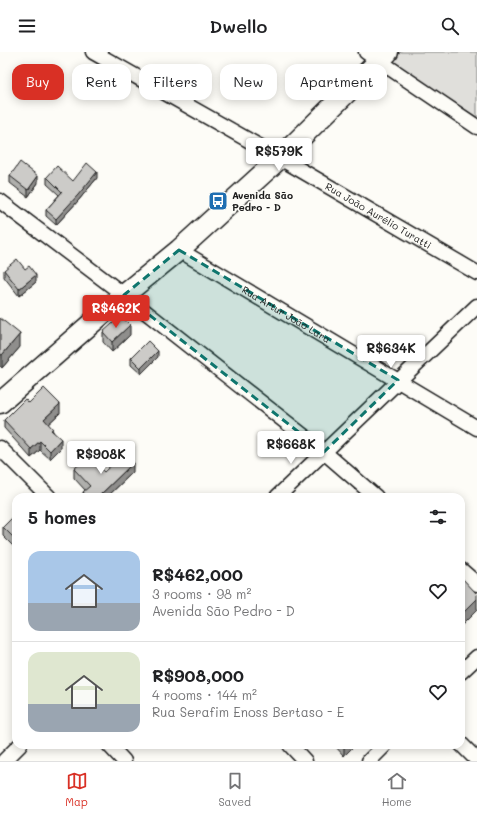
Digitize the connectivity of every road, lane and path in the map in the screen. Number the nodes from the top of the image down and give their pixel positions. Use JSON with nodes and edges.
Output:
{"nodes":[{"id":1,"x":93,"y":52,"type":"edge"},
{"id":2,"x":378,"y":55,"type":"edge"},
{"id":3,"x":477,"y":127,"type":"edge"},
{"id":4,"x":280,"y":158,"type":"junction"},
{"id":5,"x":0,"y":201,"type":"edge"},
{"id":6,"x":179,"y":250,"type":"junction"},
{"id":7,"x":477,"y":273,"type":"edge"},
{"id":8,"x":124,"y":295,"type":"junction"},
{"id":9,"x":477,"y":306,"type":"edge"},
{"id":10,"x":398,"y":380,"type":"junction"},
{"id":11,"x":0,"y":403,"type":"edge"},
{"id":12,"x":477,"y":428,"type":"edge"},
{"id":13,"x":0,"y":448,"type":"edge"},
{"id":14,"x":324,"y":452,"type":"junction"},
{"id":15,"x":44,"y":493,"type":"edge"},
{"id":16,"x":281,"y":493,"type":"edge"},
{"id":17,"x":371,"y":493,"type":"edge"},
{"id":18,"x":465,"y":574,"type":"edge"},
{"id":19,"x":477,"y":584,"type":"edge"},
{"id":20,"x":477,"y":657,"type":"edge"},
{"id":21,"x":465,"y":668,"type":"edge"},
{"id":22,"x":465,"y":748,"type":"edge"},
{"id":23,"x":16,"y":749,"type":"edge"},
{"id":24,"x":113,"y":749,"type":"edge"},
{"id":25,"x":294,"y":749,"type":"edge"},
{"id":26,"x":381,"y":749,"type":"edge"},
{"id":27,"x":477,"y":760,"type":"edge"},
{"id":28,"x":4,"y":761,"type":"edge"},
{"id":29,"x":124,"y":761,"type":"edge"},
{"id":30,"x":305,"y":761,"type":"edge"},
{"id":31,"x":369,"y":761,"type":"edge"}],
"edges":[{"from":1,"to":4,"type":"street","name":"Rua João Aurélio Turatti"},
{"from":2,"to":3,"type":"street"},
{"from":2,"to":4,"type":"street"},
{"from":4,"to":6,"type":"street"},
{"from":4,"to":7,"type":"street","name":"Rua João Aurélio Turatti"},
{"from":5,"to":8,"type":"street"},
{"from":6,"to":8,"type":"street"},
{"from":6,"to":10,"type":"street","name":"Rua Artur João Lara"},
{"from":8,"to":11,"type":"street"},
{"from":8,"to":14,"type":"street"},
{"from":9,"to":10,"type":"street"},
{"from":10,"to":12,"type":"street","name":"Rua Artur João Lara"},
{"from":10,"to":14,"type":"street"},
{"from":13,"to":15,"type":"street"},
{"from":14,"to":16,"type":"street"},
{"from":14,"to":17,"type":"street"},
{"from":18,"to":19,"type":"street"},
{"from":20,"to":21,"type":"street"},
{"from":22,"to":27,"type":"street"},
{"from":23,"to":28,"type":"street"},
{"from":24,"to":29,"type":"street"},
{"from":25,"to":30,"type":"street"},
{"from":26,"to":31,"type":"street"}]}
